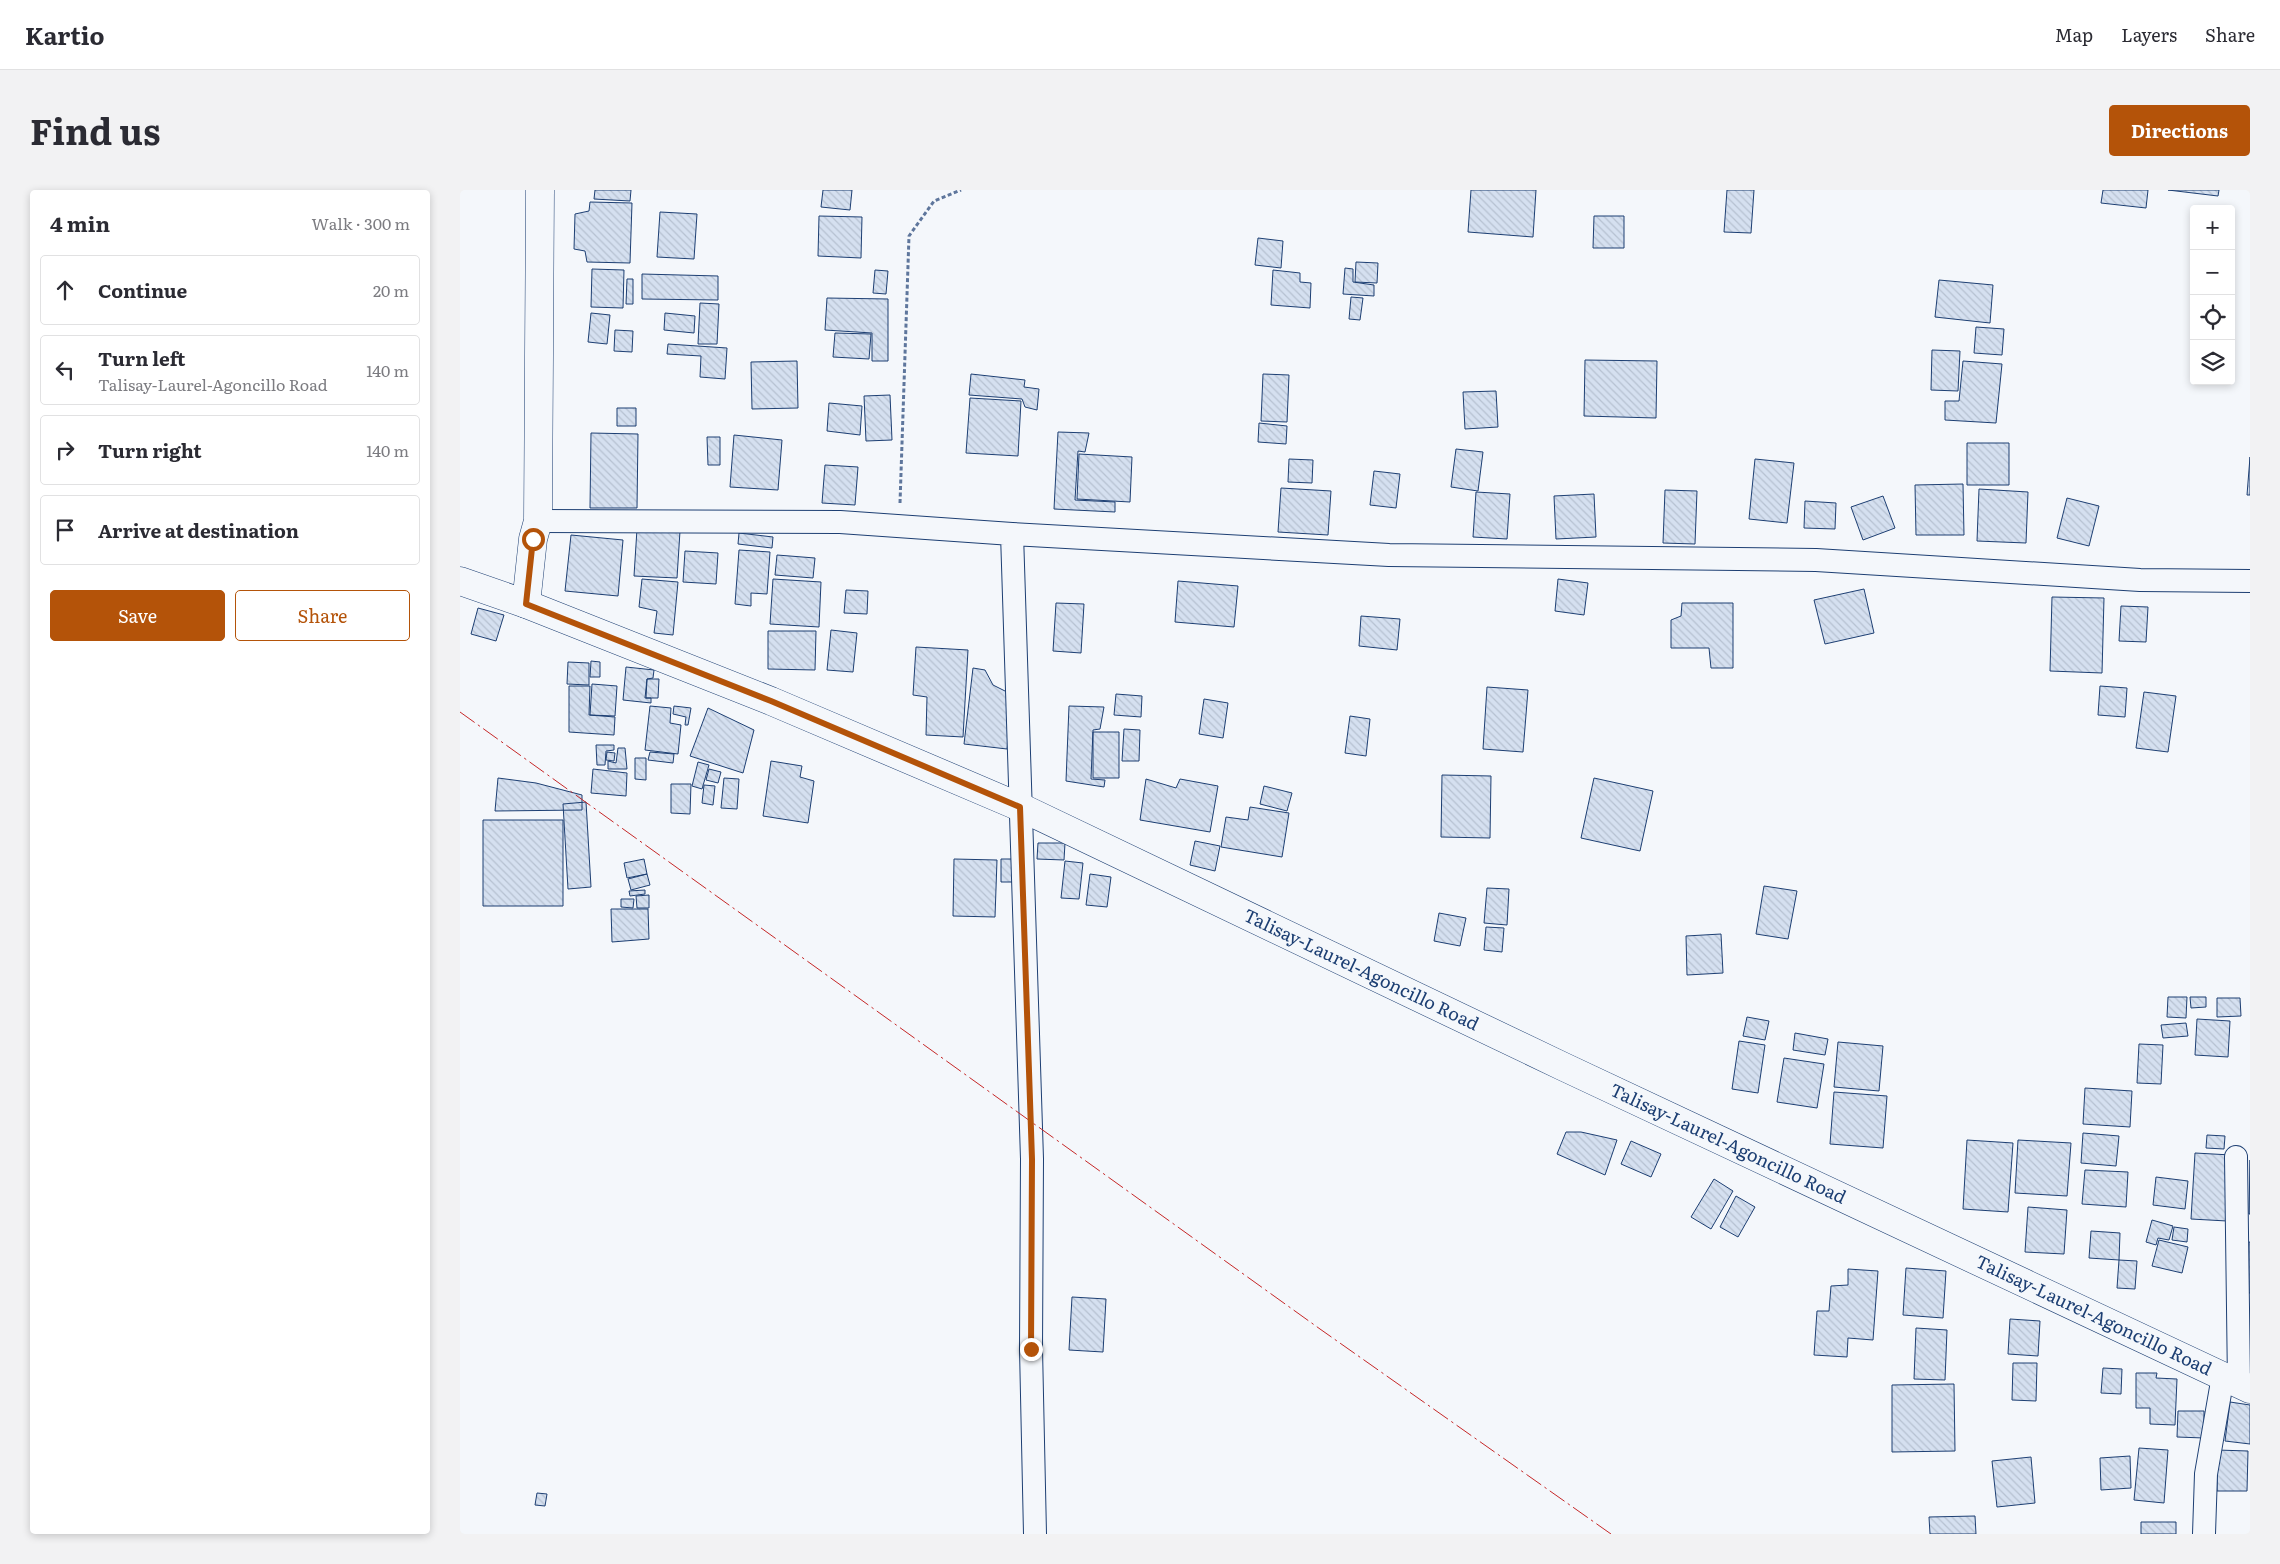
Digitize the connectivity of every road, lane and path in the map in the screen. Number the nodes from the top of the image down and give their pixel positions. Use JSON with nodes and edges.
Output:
{"nodes":[{"id":1,"x":540,"y":190,"type":"edge"},
{"id":2,"x":961,"y":190,"type":"edge"},
{"id":3,"x":538,"y":521,"type":"junction"},
{"id":4,"x":899,"y":526,"type":"junction"},
{"id":5,"x":1012,"y":534,"type":"junction"},
{"id":6,"x":460,"y":581,"type":"edge"},
{"id":7,"x":2250,"y":581,"type":"edge"},
{"id":8,"x":526,"y":604,"type":"junction"},
{"id":9,"x":1020,"y":807,"type":"junction"},
{"id":10,"x":2236,"y":1158,"type":"dead end"},
{"id":11,"x":2237,"y":1383,"type":"edge"},
{"id":12,"x":1035,"y":1534,"type":"edge"},
{"id":13,"x":2204,"y":1534,"type":"edge"}],
"edges":[{"from":1,"to":3,"type":"main road"},
{"from":2,"to":4,"type":"path"},
{"from":3,"to":4,"type":"street"},
{"from":3,"to":8,"type":"main road"},
{"from":4,"to":5,"type":"street"},
{"from":5,"to":7,"type":"street"},
{"from":5,"to":9,"type":"street"},
{"from":6,"to":8,"type":"main road","name":"Talisay-Laurel-Agoncillo Road"},
{"from":8,"to":9,"type":"main road","name":"Talisay-Laurel-Agoncillo Road"},
{"from":9,"to":11,"type":"main road","name":"Talisay-Laurel-Agoncillo Road"},
{"from":9,"to":12,"type":"street"},
{"from":10,"to":11,"type":"street"},
{"from":11,"to":13,"type":"street"}]}
